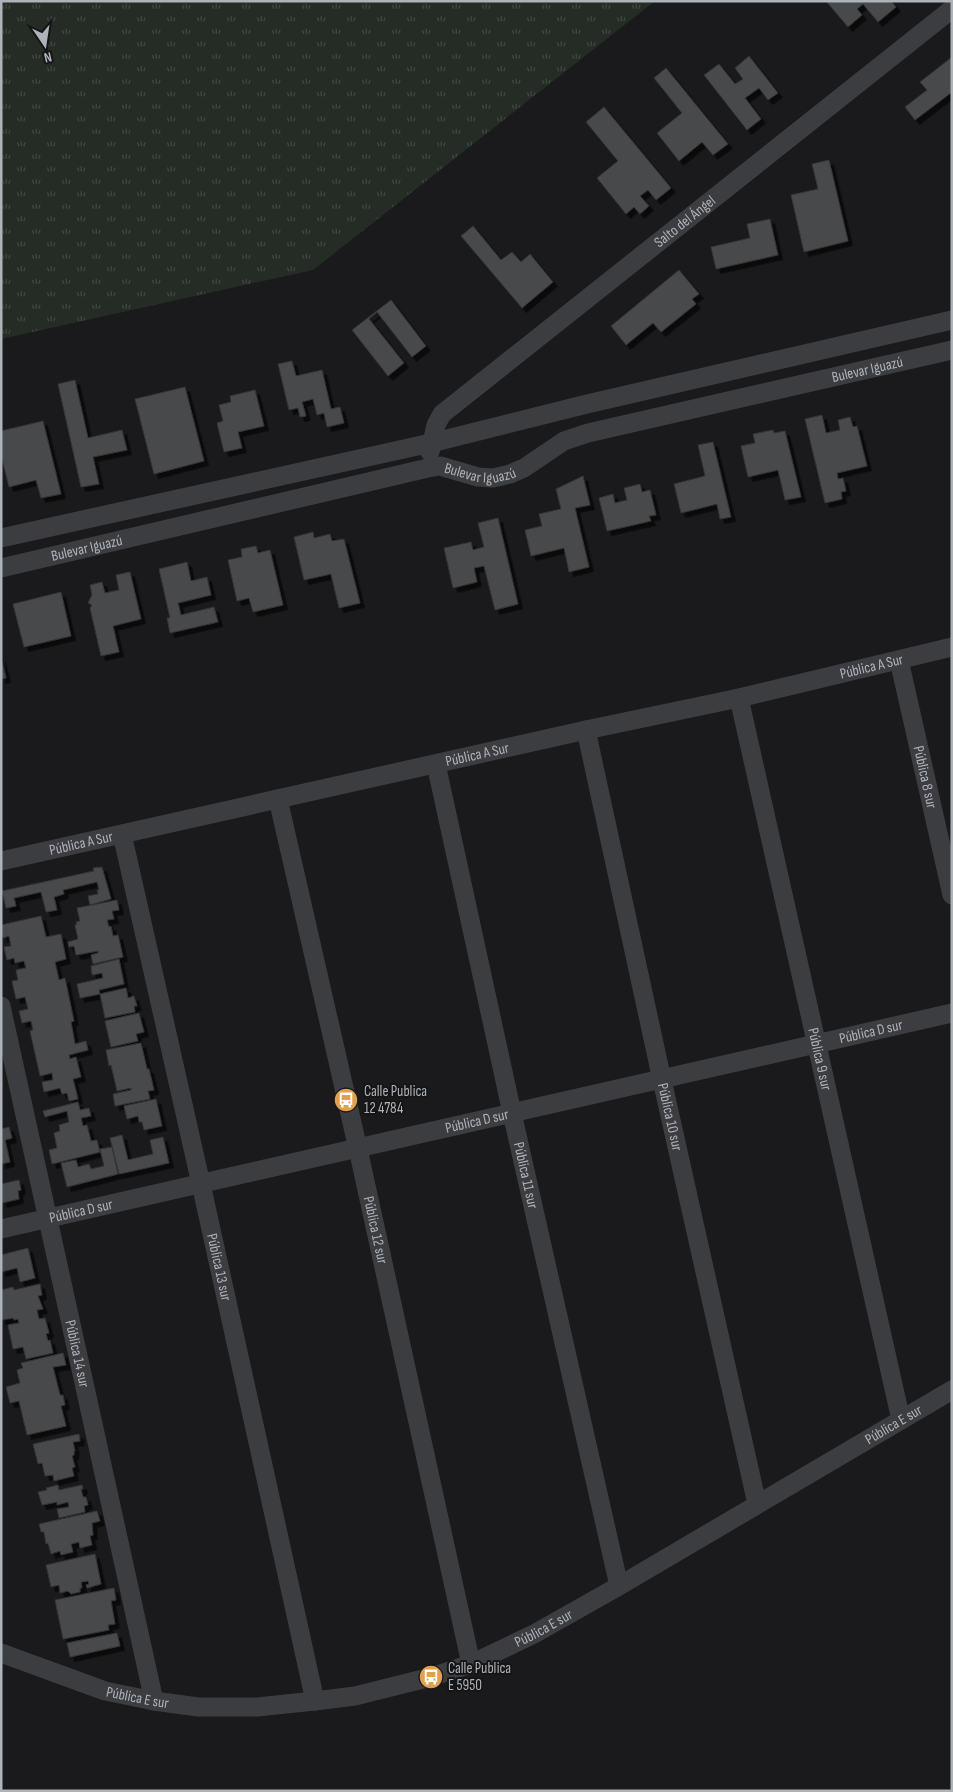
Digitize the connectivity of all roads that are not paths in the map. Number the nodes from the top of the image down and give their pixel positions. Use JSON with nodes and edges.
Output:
{"nodes":[{"id":1,"x":952,"y":9,"type":"edge"},
{"id":2,"x":951,"y":325,"type":"edge"},
{"id":3,"x":952,"y":350,"type":"edge"},
{"id":4,"x":555,"y":412,"type":"junction"},
{"id":5,"x":564,"y":441,"type":"junction"},
{"id":6,"x":431,"y":443,"type":"junction"},
{"id":7,"x":428,"y":468,"type":"junction"},
{"id":8,"x":1,"y":538,"type":"edge"},
{"id":9,"x":1,"y":568,"type":"edge"},
{"id":10,"x":952,"y":647,"type":"edge"},
{"id":11,"x":899,"y":660,"type":"junction"},
{"id":12,"x":739,"y":698,"type":"junction"},
{"id":13,"x":586,"y":730,"type":"junction"},
{"id":14,"x":436,"y":764,"type":"junction"},
{"id":15,"x":278,"y":799,"type":"junction"},
{"id":16,"x":122,"y":834,"type":"junction"},
{"id":17,"x":1,"y":861,"type":"edge"},
{"id":18,"x":952,"y":895,"type":"edge"},
{"id":19,"x":1,"y":1006,"type":"edge"},
{"id":20,"x":952,"y":1013,"type":"edge"},
{"id":21,"x":816,"y":1044,"type":"junction"},
{"id":22,"x":662,"y":1080,"type":"junction"},
{"id":23,"x":512,"y":1113,"type":"junction"},
{"id":24,"x":358,"y":1149,"type":"junction"},
{"id":25,"x":201,"y":1184,"type":"junction"},
{"id":26,"x":48,"y":1218,"type":"junction"},
{"id":27,"x":1,"y":1229,"type":"edge"},
{"id":28,"x":952,"y":1390,"type":"edge"},
{"id":29,"x":901,"y":1420,"type":"junction"},
{"id":30,"x":757,"y":1504,"type":"junction"},
{"id":31,"x":619,"y":1586,"type":"junction"},
{"id":32,"x":1,"y":1653,"type":"edge"},
{"id":33,"x":471,"y":1664,"type":"junction"},
{"id":34,"x":154,"y":1701,"type":"junction"},
{"id":35,"x":315,"y":1701,"type":"junction"}],
"edges":[{"from":1,"to":6,"type":"street","name":"Salto del Ángel"},
{"from":2,"to":4,"type":"street","name":"Bulevar Iguazú"},
{"from":3,"to":5,"type":"street","name":"Bulevar Iguazú"},
{"from":4,"to":5,"type":"street"},
{"from":4,"to":6,"type":"street","name":"Bulevar Iguazú"},
{"from":5,"to":7,"type":"street","name":"Bulevar Iguazú"},
{"from":6,"to":7,"type":"street","name":"Salto del Ángel"},
{"from":6,"to":8,"type":"street","name":"Bulevar Iguazú"},
{"from":7,"to":9,"type":"street","name":"Bulevar Iguazú"},
{"from":10,"to":11,"type":"street","name":"Pública A Sur"},
{"from":11,"to":12,"type":"street","name":"Pública A Sur"},
{"from":11,"to":18,"type":"street","name":"Pública 8 sur"},
{"from":12,"to":13,"type":"street","name":"Pública A Sur"},
{"from":12,"to":21,"type":"street","name":"Pública 9 sur"},
{"from":13,"to":14,"type":"street","name":"Pública A Sur"},
{"from":13,"to":22,"type":"street","name":"Pública 10 sur"},
{"from":14,"to":15,"type":"street","name":"Pública A Sur"},
{"from":14,"to":23,"type":"street","name":"Pública 11 sur"},
{"from":15,"to":16,"type":"street","name":"Pública A Sur"},
{"from":15,"to":24,"type":"street","name":"Pública 12 sur"},
{"from":16,"to":17,"type":"street","name":"Pública A Sur"},
{"from":16,"to":25,"type":"street","name":"Pública 13 sur"},
{"from":19,"to":26,"type":"street","name":"Pública 14 sur"},
{"from":20,"to":21,"type":"street","name":"Pública D sur"},
{"from":21,"to":22,"type":"street","name":"Pública D sur"},
{"from":21,"to":29,"type":"street","name":"Pública 9 sur"},
{"from":22,"to":23,"type":"street","name":"Pública D sur"},
{"from":22,"to":30,"type":"street","name":"Pública 10 sur"},
{"from":23,"to":24,"type":"street","name":"Pública D sur"},
{"from":23,"to":31,"type":"street","name":"Pública 11 sur"},
{"from":24,"to":25,"type":"street","name":"Pública D sur"},
{"from":24,"to":33,"type":"street","name":"Pública 12 sur"},
{"from":25,"to":26,"type":"street","name":"Pública D sur"},
{"from":25,"to":35,"type":"street","name":"Pública 13 sur"},
{"from":26,"to":27,"type":"street","name":"Pública D sur"},
{"from":26,"to":34,"type":"street","name":"Pública 14 sur"},
{"from":28,"to":29,"type":"street","name":"Pública E sur"},
{"from":29,"to":30,"type":"street","name":"Pública E sur"},
{"from":30,"to":31,"type":"street","name":"Pública E sur"},
{"from":31,"to":33,"type":"street","name":"Pública E sur"},
{"from":32,"to":34,"type":"street","name":"Pública E sur"},
{"from":33,"to":35,"type":"street","name":"Pública E sur"},
{"from":34,"to":35,"type":"street","name":"Pública E sur"}]}
